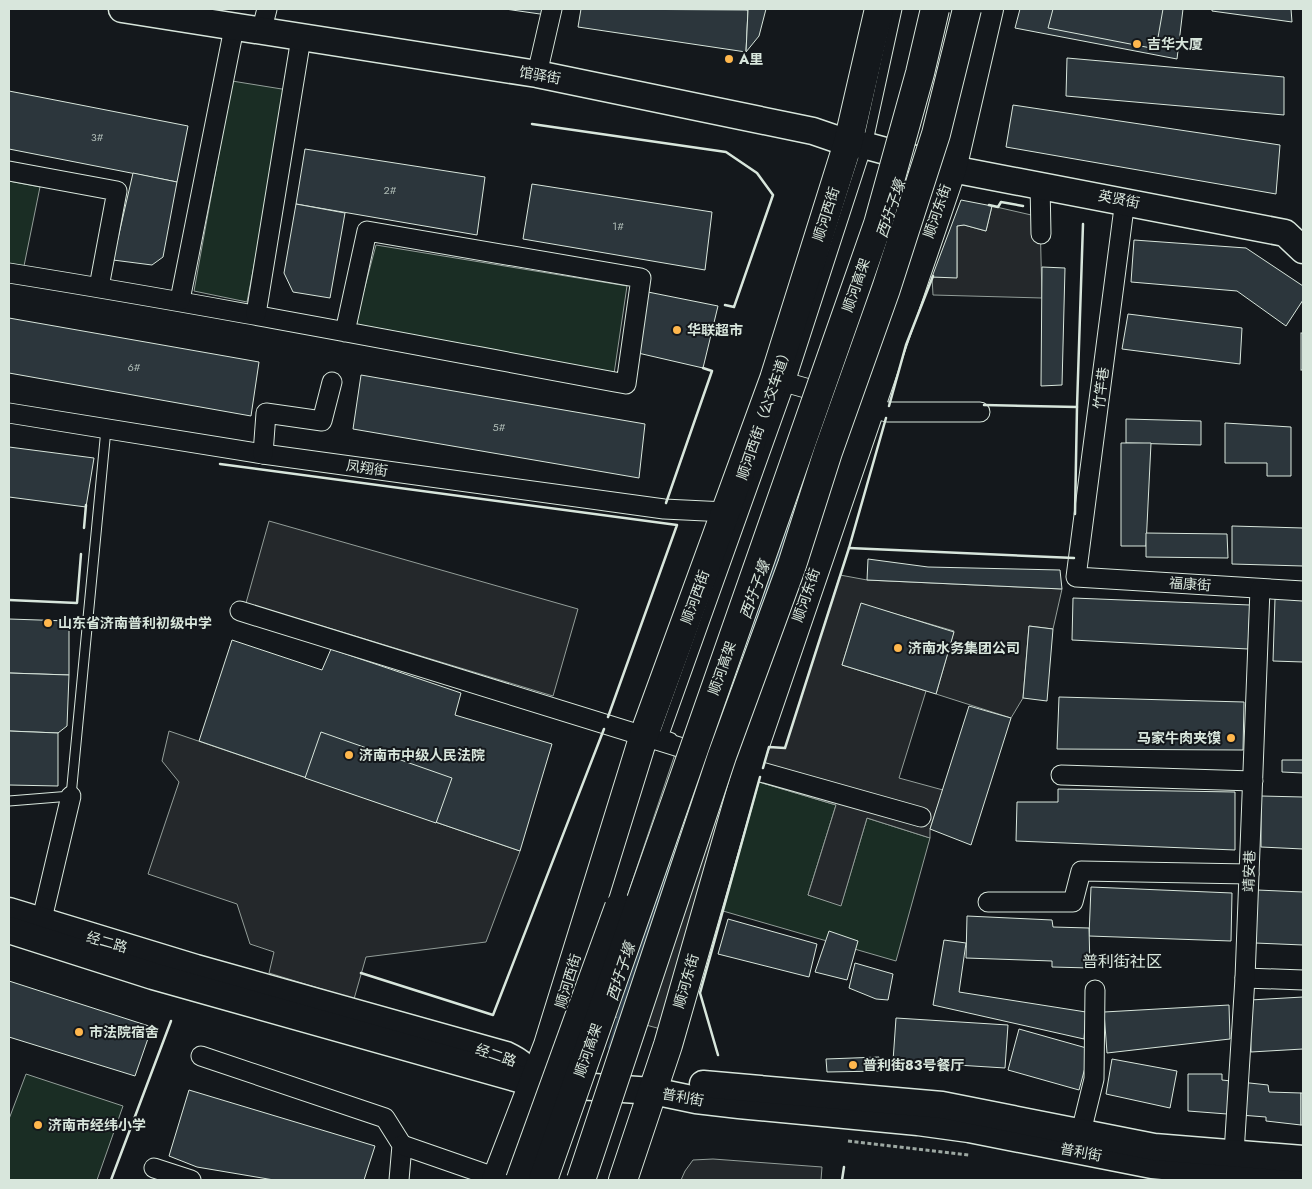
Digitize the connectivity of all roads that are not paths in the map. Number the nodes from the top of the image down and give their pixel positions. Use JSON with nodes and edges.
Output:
{"nodes":[{"id":1,"x":122,"y":9,"type":"edge"},
{"id":2,"x":552,"y":9,"type":"edge"},
{"id":3,"x":879,"y":9,"type":"edge"},
{"id":4,"x":897,"y":9,"type":"edge"},
{"id":5,"x":935,"y":9,"type":"edge"},
{"id":6,"x":967,"y":9,"type":"edge"},
{"id":7,"x":989,"y":9,"type":"edge"},
{"id":8,"x":264,"y":20,"type":"edge"},
{"id":9,"x":234,"y":28,"type":"junction"},
{"id":10,"x":301,"y":38,"type":"junction"},
{"id":11,"x":537,"y":74,"type":"junction"},
{"id":12,"x":858,"y":144,"type":"junction"},
{"id":13,"x":951,"y":158,"type":"junction"},
{"id":14,"x":9,"y":171,"type":"edge"},
{"id":15,"x":1040,"y":184,"type":"junction"},
{"id":16,"x":1125,"y":200,"type":"junction"},
{"id":17,"x":1041,"y":234,"type":"dead end"},
{"id":18,"x":1294,"y":241,"type":"edge"},
{"id":19,"x":9,"y":273,"type":"edge"},
{"id":20,"x":99,"y":287,"type":"junction"},
{"id":21,"x":180,"y":300,"type":"junction"},
{"id":22,"x":256,"y":314,"type":"junction"},
{"id":23,"x":345,"y":332,"type":"junction"},
{"id":24,"x":782,"y":381,"type":"junction"},
{"id":25,"x":332,"y":382,"type":"dead end"},
{"id":26,"x":870,"y":408,"type":"junction"},
{"id":27,"x":980,"y":412,"type":"dead end"},
{"id":28,"x":9,"y":413,"type":"edge"},
{"id":29,"x":106,"y":429,"type":"junction"},
{"id":30,"x":263,"y":454,"type":"junction"},
{"id":31,"x":726,"y":512,"type":"junction"},
{"id":32,"x":1076,"y":577,"type":"joint"},
{"id":33,"x":1260,"y":589,"type":"junction"},
{"id":34,"x":1303,"y":591,"type":"edge"},
{"id":35,"x":240,"y":611,"type":"dead end"},
{"id":36,"x":705,"y":717,"type":"junction"},
{"id":37,"x":644,"y":735,"type":"junction"},
{"id":38,"x":687,"y":746,"type":"junction"},
{"id":39,"x":716,"y":756,"type":"junction"},
{"id":40,"x":748,"y":766,"type":"junction"},
{"id":41,"x":1061,"y":775,"type":"dead end"},
{"id":42,"x":1253,"y":780,"type":"junction"},
{"id":43,"x":71,"y":796,"type":"junction"},
{"id":44,"x":9,"y":801,"type":"edge"},
{"id":45,"x":921,"y":817,"type":"dead end"},
{"id":46,"x":1249,"y":874,"type":"junction"},
{"id":47,"x":988,"y":902,"type":"dead end"},
{"id":48,"x":9,"y":912,"type":"edge"},
{"id":49,"x":41,"y":923,"type":"junction"},
{"id":50,"x":9,"y":930,"type":"edge"},
{"id":51,"x":1245,"y":978,"type":"junction"},
{"id":52,"x":1303,"y":980,"type":"edge"},
{"id":53,"x":1095,"y":990,"type":"dead end"},
{"id":54,"x":202,"y":1056,"type":"dead end"},
{"id":55,"x":533,"y":1083,"type":"junction"},
{"id":56,"x":653,"y":1091,"type":"junction"},
{"id":57,"x":1081,"y":1132,"type":"junction"},
{"id":58,"x":402,"y":1145,"type":"junction"},
{"id":59,"x":1234,"y":1153,"type":"junction"},
{"id":60,"x":1303,"y":1159,"type":"edge"},
{"id":61,"x":154,"y":1168,"type":"dead end"},
{"id":62,"x":505,"y":1179,"type":"edge"},
{"id":63,"x":1303,"y":1179,"type":"edge"},
{"id":64,"x":191,"y":1180,"type":"edge"},
{"id":65,"x":399,"y":1180,"type":"edge"},
{"id":66,"x":543,"y":1180,"type":"edge"},
{"id":67,"x":581,"y":1180,"type":"edge"},
{"id":68,"x":597,"y":1180,"type":"edge"},
{"id":69,"x":623,"y":1180,"type":"edge"}],
"edges":[{"from":1,"to":9,"type":"street","name":"馆驿街"},
{"from":2,"to":11,"type":"street"},
{"from":3,"to":12,"type":"main road","name":"顺河西街"},
{"from":4,"to":12,"type":"lane"},
{"from":5,"to":36,"type":"main road","name":"顺河高架","bridge":true},
{"from":6,"to":39,"type":"main road","bridge":true},
{"from":7,"to":13,"type":"main road","name":"顺河东街"},
{"from":8,"to":9,"type":"street","name":"馆驿街"},
{"from":8,"to":10,"type":"street","name":"馆驿街"},
{"from":9,"to":21,"type":"street"},
{"from":10,"to":11,"type":"street","name":"馆驿街"},
{"from":10,"to":22,"type":"street"},
{"from":11,"to":12,"type":"street","name":"馆驿街"},
{"from":12,"to":13,"type":"street","name":"馆驿街"},
{"from":12,"to":24,"type":"main road","name":"顺河西街"},
{"from":13,"to":15,"type":"street","name":"英贤街"},
{"from":13,"to":26,"type":"main road","name":"顺河东街"},
{"from":14,"to":20,"type":"street"},
{"from":15,"to":16,"type":"street","name":"英贤街"},
{"from":15,"to":17,"type":"street"},
{"from":16,"to":18,"type":"street","name":"英贤街"},
{"from":16,"to":32,"type":"street","name":"竹竿巷"},
{"from":19,"to":20,"type":"street"},
{"from":20,"to":21,"type":"street"},
{"from":21,"to":22,"type":"street"},
{"from":22,"to":23,"type":"street"},
{"from":23,"to":23,"type":"street"},
{"from":24,"to":26,"type":"street"},
{"from":24,"to":31,"type":"main road","name":"顺河西街"},
{"from":24,"to":38,"type":"lane","name":"顺河西街（公交车道）"},
{"from":25,"to":30,"type":"street"},
{"from":26,"to":27,"type":"street"},
{"from":26,"to":40,"type":"main road","name":"顺河东街"},
{"from":28,"to":29,"type":"street","name":"凤翔街"},
{"from":29,"to":30,"type":"street","name":"凤翔街"},
{"from":29,"to":43,"type":"lane"},
{"from":30,"to":31,"type":"street","name":"凤翔街"},
{"from":31,"to":37,"type":"main road","name":"顺河西街"},
{"from":32,"to":33,"type":"street","name":"福康街"},
{"from":33,"to":34,"type":"street","name":"福康街"},
{"from":33,"to":42,"type":"street","name":"靖安巷"},
{"from":35,"to":37,"type":"street"},
{"from":36,"to":62,"type":"main road","bridge":true},
{"from":36,"to":66,"type":"main road","name":"顺河高架","bridge":true},
{"from":37,"to":38,"type":"street"},
{"from":37,"to":55,"type":"main road","name":"顺河西街"},
{"from":38,"to":39,"type":"street"},
{"from":39,"to":40,"type":"street"},
{"from":39,"to":67,"type":"main road","bridge":true},
{"from":39,"to":68,"type":"main road","bridge":true},
{"from":40,"to":45,"type":"street"},
{"from":40,"to":56,"type":"main road","name":"顺河东街"},
{"from":41,"to":42,"type":"street"},
{"from":42,"to":46,"type":"street","name":"靖安巷"},
{"from":43,"to":44,"type":"lane"},
{"from":43,"to":49,"type":"street"},
{"from":46,"to":47,"type":"street"},
{"from":46,"to":51,"type":"street","name":"靖安巷"},
{"from":48,"to":49,"type":"street","name":"经二路"},
{"from":49,"to":55,"type":"street","name":"经二路"},
{"from":50,"to":55,"type":"street","name":"经二路"},
{"from":51,"to":52,"type":"street"},
{"from":51,"to":59,"type":"street","name":"靖安巷"},
{"from":53,"to":57,"type":"street"},
{"from":54,"to":58,"type":"street"},
{"from":55,"to":56,"type":"street"},
{"from":55,"to":62,"type":"main road","name":"顺河西街"},
{"from":56,"to":57,"type":"street","name":"普利街"},
{"from":56,"to":63,"type":"street","name":"普利街"},
{"from":56,"to":69,"type":"main road","name":"顺河东街"},
{"from":57,"to":59,"type":"street","name":"普利街"},
{"from":58,"to":62,"type":"street"},
{"from":58,"to":65,"type":"street"},
{"from":59,"to":60,"type":"street","name":"普利街"},
{"from":61,"to":64,"type":"street"}]}
